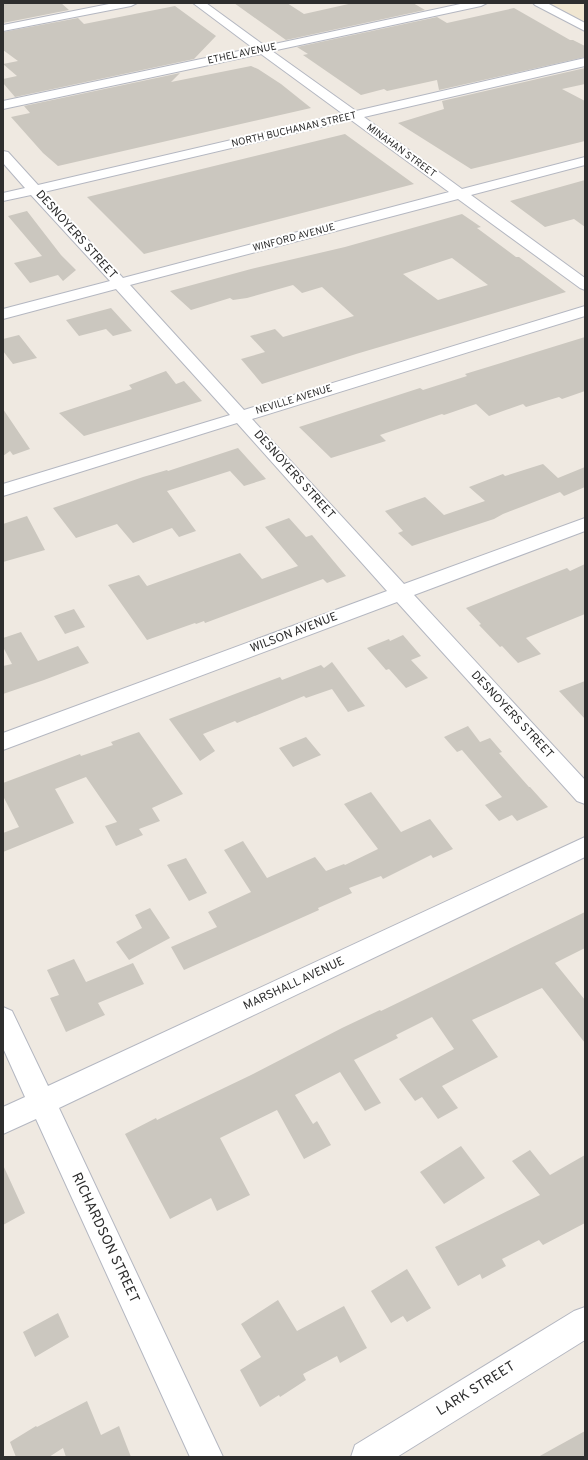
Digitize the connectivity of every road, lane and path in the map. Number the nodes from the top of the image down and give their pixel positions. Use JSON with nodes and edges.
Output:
{"nodes":[{"id":1,"x":131,"y":3,"type":"edge"},
{"id":2,"x":199,"y":3,"type":"edge"},
{"id":3,"x":481,"y":3,"type":"edge"},
{"id":4,"x":539,"y":3,"type":"edge"},
{"id":5,"x":3,"y":28,"type":"edge"},
{"id":6,"x":585,"y":28,"type":"edge"},
{"id":7,"x":262,"y":50,"type":"junction"},
{"id":8,"x":585,"y":62,"type":"edge"},
{"id":9,"x":3,"y":105,"type":"edge"},
{"id":10,"x":353,"y":116,"type":"junction"},
{"id":11,"x":3,"y":155,"type":"edge"},
{"id":12,"x":585,"y":162,"type":"edge"},
{"id":13,"x":35,"y":190,"type":"junction"},
{"id":14,"x":461,"y":195,"type":"junction"},
{"id":15,"x":3,"y":197,"type":"edge"},
{"id":16,"x":120,"y":284,"type":"junction"},
{"id":17,"x":585,"y":285,"type":"edge"},
{"id":18,"x":585,"y":311,"type":"edge"},
{"id":19,"x":3,"y":314,"type":"edge"},
{"id":20,"x":241,"y":416,"type":"junction"},
{"id":21,"x":3,"y":490,"type":"edge"},
{"id":22,"x":585,"y":524,"type":"edge"},
{"id":23,"x":399,"y":593,"type":"junction"},
{"id":24,"x":3,"y":742,"type":"edge"},
{"id":25,"x":585,"y":795,"type":"edge"},
{"id":26,"x":585,"y":846,"type":"edge"},
{"id":27,"x":3,"y":1019,"type":"edge"},
{"id":28,"x":42,"y":1103,"type":"junction"},
{"id":29,"x":3,"y":1121,"type":"edge"},
{"id":30,"x":585,"y":1322,"type":"edge"},
{"id":31,"x":207,"y":1457,"type":"edge"},
{"id":32,"x":367,"y":1457,"type":"edge"}],
"edges":[{"from":1,"to":5,"type":"street"},
{"from":2,"to":7,"type":"street","name":"MINAHAN STREET"},
{"from":3,"to":7,"type":"street","name":"ETHEL AVENUE"},
{"from":4,"to":6,"type":"street"},
{"from":7,"to":9,"type":"street","name":"ETHEL AVENUE"},
{"from":7,"to":10,"type":"street","name":"MINAHAN STREET"},
{"from":8,"to":10,"type":"street","name":"NORTH BUCHANAN STREET"},
{"from":10,"to":13,"type":"street","name":"NORTH BUCHANAN STREET"},
{"from":10,"to":14,"type":"street","name":"MINAHAN STREET"},
{"from":11,"to":13,"type":"street","name":"DESNOYERS STREET"},
{"from":12,"to":14,"type":"street","name":"WINFORD AVENUE"},
{"from":13,"to":15,"type":"street","name":"NORTH BUCHANAN STREET"},
{"from":13,"to":16,"type":"street","name":"DESNOYERS STREET"},
{"from":14,"to":16,"type":"street","name":"WINFORD AVENUE"},
{"from":14,"to":17,"type":"street","name":"MINAHAN STREET"},
{"from":16,"to":19,"type":"street","name":"WINFORD AVENUE"},
{"from":16,"to":20,"type":"street","name":"DESNOYERS STREET"},
{"from":18,"to":20,"type":"street","name":"NEVILLE AVENUE"},
{"from":20,"to":21,"type":"street","name":"NEVILLE AVENUE"},
{"from":20,"to":23,"type":"street","name":"DESNOYERS STREET"},
{"from":22,"to":23,"type":"street","name":"WILSON AVENUE"},
{"from":23,"to":24,"type":"street","name":"WILSON AVENUE"},
{"from":23,"to":25,"type":"street","name":"DESNOYERS STREET"},
{"from":26,"to":28,"type":"street","name":"MARSHALL AVENUE"},
{"from":27,"to":28,"type":"street","name":"RICHARDSON STREET"},
{"from":28,"to":29,"type":"street","name":"MARSHALL AVENUE"},
{"from":28,"to":31,"type":"street","name":"RICHARDSON STREET"},
{"from":30,"to":32,"type":"street","name":"LARK STREET"}]}
